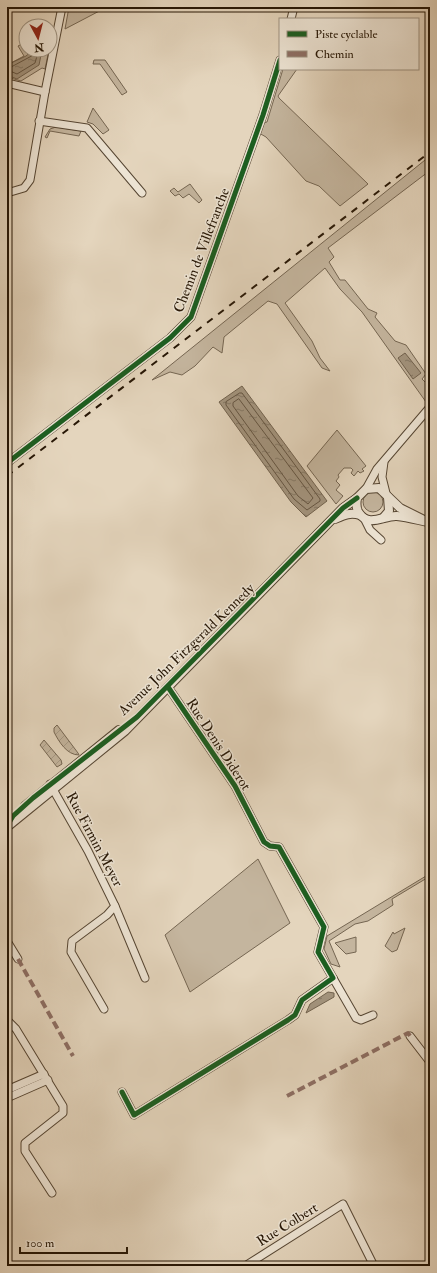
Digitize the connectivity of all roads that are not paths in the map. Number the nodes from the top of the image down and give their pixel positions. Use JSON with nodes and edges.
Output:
{"nodes":[{"id":1,"x":62,"y":7,"type":"edge"},
{"id":2,"x":292,"y":8,"type":"edge"},
{"id":3,"x":291,"y":18,"type":"edge"},
{"id":4,"x":279,"y":63,"type":"edge"},
{"id":5,"x":7,"y":83,"type":"edge"},
{"id":6,"x":45,"y":92,"type":"junction"},
{"id":7,"x":39,"y":122,"type":"junction"},
{"id":8,"x":7,"y":193,"type":"edge"},
{"id":9,"x":142,"y":193,"type":"dead end"},
{"id":10,"x":430,"y":407,"type":"edge"},
{"id":11,"x":384,"y":461,"type":"junction"},
{"id":12,"x":7,"y":463,"type":"edge"},
{"id":13,"x":366,"y":489,"type":"junction"},
{"id":14,"x":387,"y":495,"type":"junction"},
{"id":15,"x":357,"y":498,"type":"junction"},
{"id":16,"x":362,"y":517,"type":"junction"},
{"id":17,"x":380,"y":519,"type":"junction"},
{"id":18,"x":329,"y":522,"type":"junction"},
{"id":19,"x":429,"y":523,"type":"edge"},
{"id":20,"x":374,"y":535,"type":"junction"},
{"id":21,"x":381,"y":540,"type":"dead end"},
{"id":22,"x":168,"y":687,"type":"junction"},
{"id":23,"x":52,"y":787,"type":"junction"},
{"id":24,"x":7,"y":827,"type":"edge"},
{"id":25,"x":115,"y":906,"type":"junction"},
{"id":26,"x":7,"y":941,"type":"edge"},
{"id":27,"x":10,"y":954,"type":"edge"},
{"id":28,"x":18,"y":959,"type":"dead end"},
{"id":29,"x":145,"y":978,"type":"dead end"},
{"id":30,"x":333,"y":978,"type":"junction"},
{"id":31,"x":104,"y":1009,"type":"dead end"},
{"id":32,"x":374,"y":1014,"type":"dead end"},
{"id":33,"x":7,"y":1022,"type":"edge"},
{"id":34,"x":410,"y":1036,"type":"dead end"},
{"id":35,"x":430,"y":1062,"type":"edge"},
{"id":36,"x":46,"y":1077,"type":"junction"},
{"id":37,"x":7,"y":1090,"type":"edge"},
{"id":38,"x":122,"y":1092,"type":"dead end"},
{"id":39,"x":7,"y":1098,"type":"edge"},
{"id":40,"x":52,"y":1193,"type":"dead end"},
{"id":41,"x":245,"y":1266,"type":"edge"},
{"id":42,"x":374,"y":1266,"type":"edge"}],
"edges":[{"from":1,"to":6,"type":"street"},
{"from":2,"to":3,"type":"street"},
{"from":4,"to":12,"type":"street","name":"Chemin de Villefranche"},
{"from":5,"to":6,"type":"street"},
{"from":6,"to":7,"type":"street"},
{"from":7,"to":8,"type":"street"},
{"from":7,"to":9,"type":"street"},
{"from":10,"to":11,"type":"street"},
{"from":11,"to":13,"type":"street"},
{"from":11,"to":14,"type":"street"},
{"from":13,"to":14,"type":"street"},
{"from":13,"to":15,"type":"street"},
{"from":14,"to":17,"type":"street"},
{"from":14,"to":19,"type":"street"},
{"from":15,"to":16,"type":"street"},
{"from":15,"to":18,"type":"street","name":"Avenue John Fitzgerald Kennedy"},
{"from":16,"to":17,"type":"street"},
{"from":16,"to":18,"type":"street","name":"Avenue John Fitzgerald Kennedy"},
{"from":16,"to":20,"type":"street"},
{"from":17,"to":19,"type":"street"},
{"from":17,"to":20,"type":"street"},
{"from":18,"to":22,"type":"street","name":"Avenue John Fitzgerald Kennedy"},
{"from":20,"to":21,"type":"street"},
{"from":22,"to":23,"type":"street","name":"Avenue John Fitzgerald Kennedy"},
{"from":22,"to":30,"type":"street","name":"Rue Denis Diderot"},
{"from":23,"to":24,"type":"street","name":"Avenue John Fitzgerald Kennedy"},
{"from":23,"to":25,"type":"street","name":"Rue Firmin Meyer"},
{"from":25,"to":29,"type":"street","name":"Rue Firmin Meyer"},
{"from":25,"to":31,"type":"street","name":"Rue Firmin Meyer"},
{"from":26,"to":27,"type":"street"},
{"from":27,"to":28,"type":"street"},
{"from":30,"to":32,"type":"street","name":"Rue Denis Diderot"},
{"from":30,"to":38,"type":"street"},
{"from":33,"to":36,"type":"street"},
{"from":34,"to":35,"type":"street"},
{"from":36,"to":37,"type":"street"},
{"from":36,"to":39,"type":"street"},
{"from":36,"to":40,"type":"street"},
{"from":41,"to":42,"type":"street","name":"Rue Colbert"}]}
